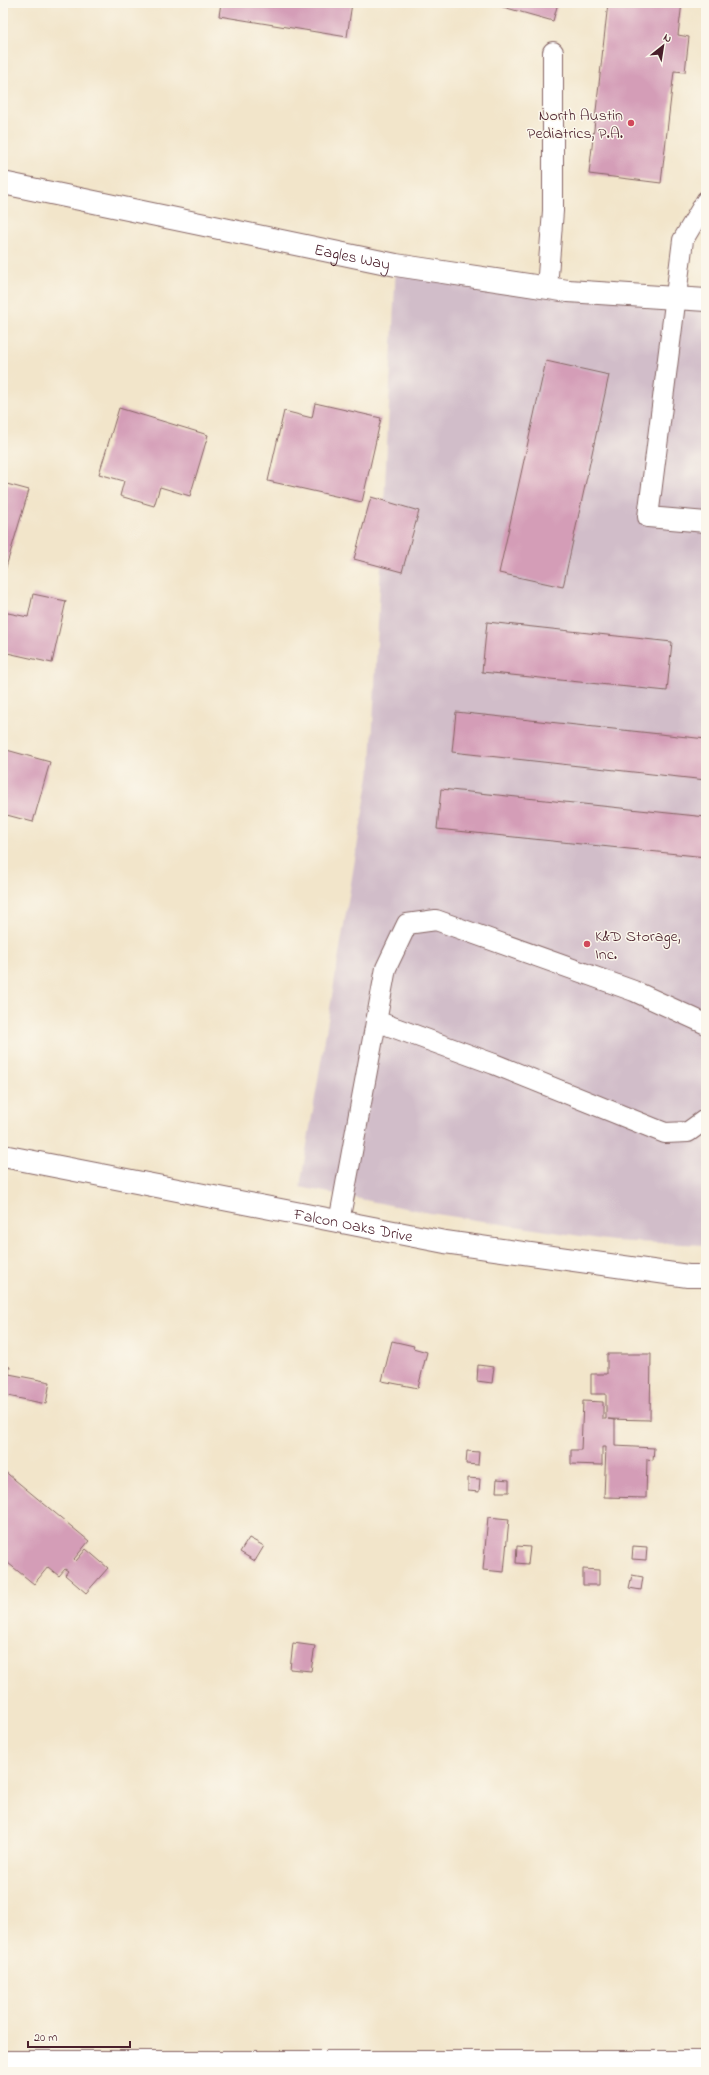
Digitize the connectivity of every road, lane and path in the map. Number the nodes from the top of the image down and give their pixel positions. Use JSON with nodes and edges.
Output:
{"nodes":[{"id":1,"x":554,"y":52,"type":"dead end"},
{"id":2,"x":3,"y":183,"type":"edge"},
{"id":3,"x":706,"y":201,"type":"edge"},
{"id":4,"x":547,"y":288,"type":"junction"},
{"id":5,"x":677,"y":298,"type":"junction"},
{"id":6,"x":706,"y":300,"type":"edge"},
{"id":7,"x":706,"y":522,"type":"edge"},
{"id":8,"x":376,"y":1022,"type":"junction"},
{"id":9,"x":706,"y":1024,"type":"edge"},
{"id":10,"x":706,"y":1119,"type":"edge"},
{"id":11,"x":3,"y":1156,"type":"edge"},
{"id":12,"x":339,"y":1222,"type":"junction"},
{"id":13,"x":706,"y":1276,"type":"edge"},
{"id":14,"x":3,"y":2062,"type":"edge"},
{"id":15,"x":706,"y":2062,"type":"edge"}],
"edges":[{"from":1,"to":4,"type":"lane"},
{"from":2,"to":4,"type":"street","name":"Eagles Way"},
{"from":3,"to":5,"type":"lane"},
{"from":4,"to":5,"type":"street","name":"Eagles Way"},
{"from":5,"to":6,"type":"street","name":"Eagles Way"},
{"from":5,"to":7,"type":"lane"},
{"from":8,"to":9,"type":"lane"},
{"from":8,"to":10,"type":"lane"},
{"from":8,"to":12,"type":"lane"},
{"from":11,"to":12,"type":"street","name":"Falcon Oaks Drive"},
{"from":12,"to":13,"type":"street","name":"Falcon Oaks Drive"},
{"from":14,"to":15,"type":"street"}]}
